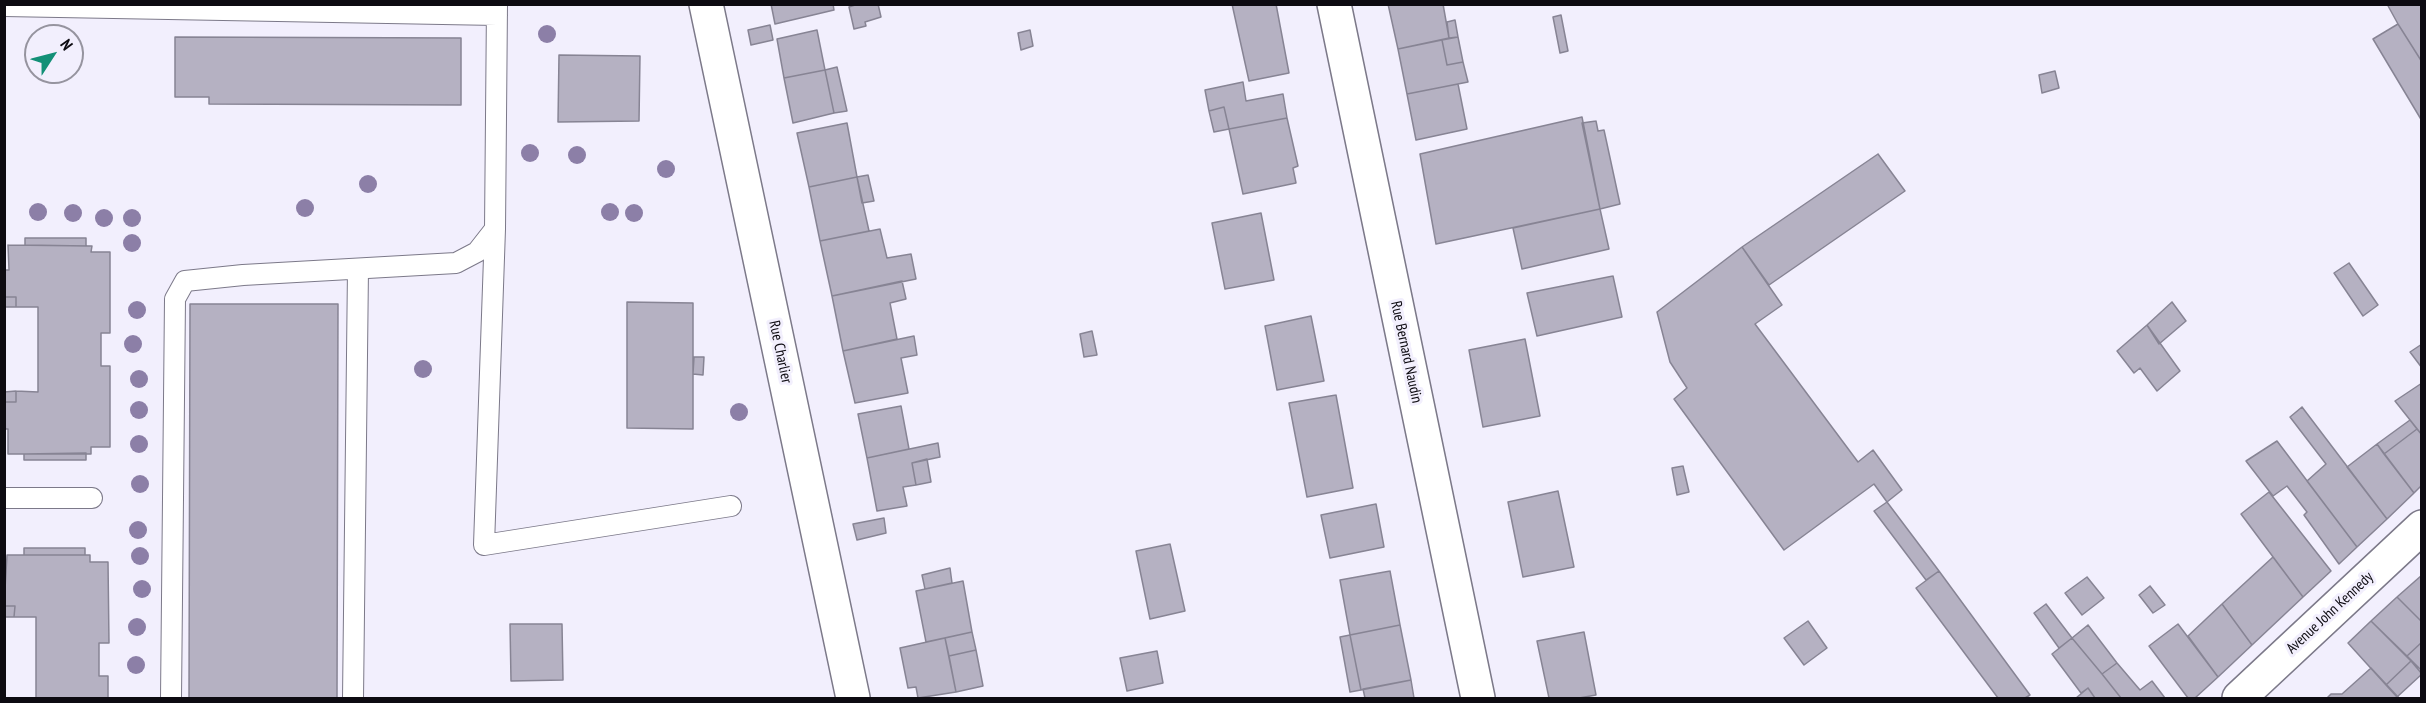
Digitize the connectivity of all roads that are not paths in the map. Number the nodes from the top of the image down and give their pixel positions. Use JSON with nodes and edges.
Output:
{"nodes":[{"id":1,"x":706,"y":4,"type":"edge"},
{"id":2,"x":1334,"y":4,"type":"edge"},
{"id":3,"x":4,"y":6,"type":"edge"},
{"id":4,"x":497,"y":10,"type":"edge"},
{"id":5,"x":495,"y":229,"type":"junction"},
{"id":6,"x":358,"y":269,"type":"junction"},
{"id":7,"x":4,"y":498,"type":"edge"},
{"id":8,"x":93,"y":498,"type":"dead end"},
{"id":9,"x":731,"y":506,"type":"dead end"},
{"id":10,"x":2418,"y":535,"type":"edge"},
{"id":11,"x":171,"y":699,"type":"edge"},
{"id":12,"x":353,"y":699,"type":"edge"},
{"id":13,"x":853,"y":699,"type":"edge"},
{"id":14,"x":1478,"y":699,"type":"edge"},
{"id":15,"x":2238,"y":699,"type":"edge"}],
"edges":[{"from":1,"to":13,"type":"street","name":"Rue Charlier"},
{"from":2,"to":14,"type":"street","name":"Rue Bernard Naudin"},
{"from":3,"to":4,"type":"lane"},
{"from":4,"to":5,"type":"lane"},
{"from":5,"to":6,"type":"lane"},
{"from":5,"to":9,"type":"lane"},
{"from":6,"to":11,"type":"lane"},
{"from":6,"to":12,"type":"lane"},
{"from":7,"to":8,"type":"lane"},
{"from":10,"to":15,"type":"street","name":"Avenue John Kennedy"}]}
